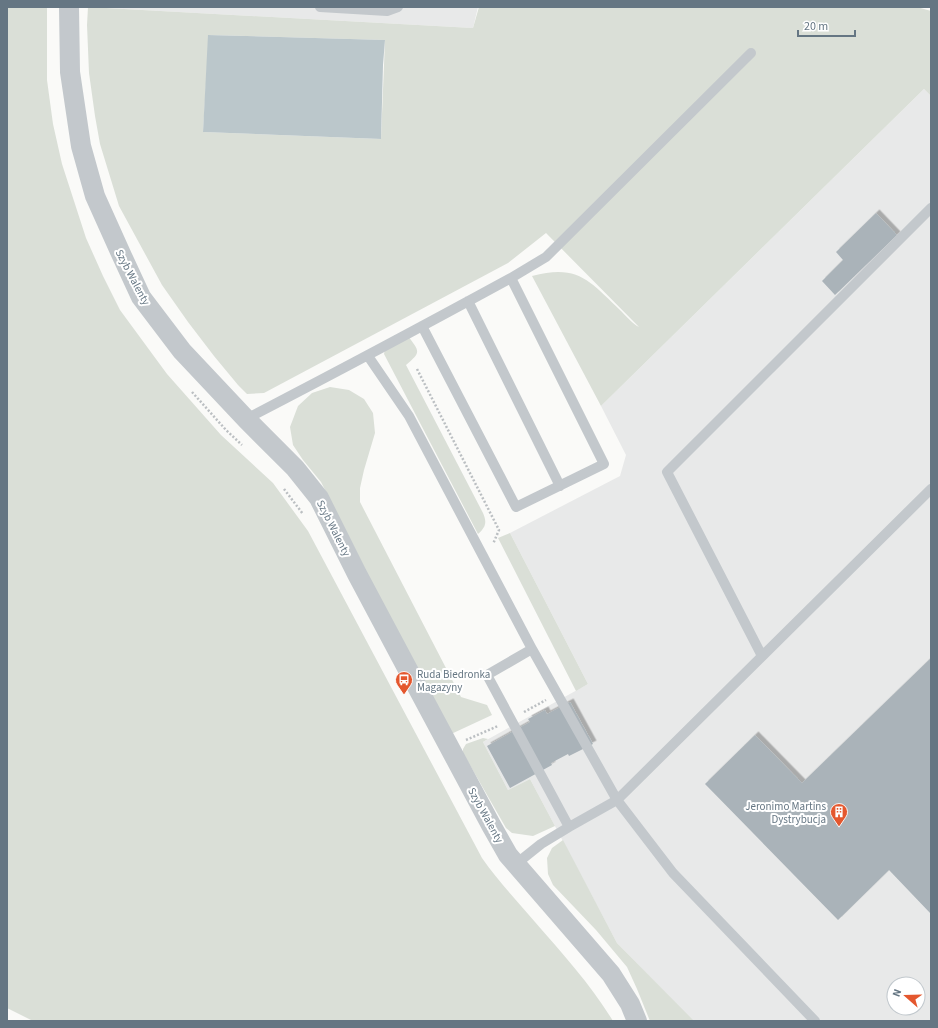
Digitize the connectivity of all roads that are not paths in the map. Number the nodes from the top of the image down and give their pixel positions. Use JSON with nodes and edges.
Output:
{"nodes":[{"id":1,"x":69,"y":7,"type":"edge"},
{"id":2,"x":320,"y":7,"type":"edge"},
{"id":3,"x":398,"y":7,"type":"edge"},
{"id":4,"x":751,"y":53,"type":"dead end"},
{"id":5,"x":931,"y":208,"type":"edge"},
{"id":6,"x":511,"y":278,"type":"junction"},
{"id":7,"x":468,"y":301,"type":"junction"},
{"id":8,"x":422,"y":326,"type":"junction"},
{"id":9,"x":368,"y":356,"type":"junction"},
{"id":10,"x":246,"y":419,"type":"junction"},
{"id":11,"x":560,"y":486,"type":"junction"},
{"id":12,"x":931,"y":489,"type":"edge"},
{"id":13,"x":532,"y":649,"type":"junction"},
{"id":14,"x":762,"y":656,"type":"junction"},
{"id":15,"x":617,"y":800,"type":"junction"},
{"id":16,"x":570,"y":827,"type":"junction"},
{"id":17,"x":516,"y":864,"type":"junction"},
{"id":18,"x":637,"y":1021,"type":"edge"},
{"id":19,"x":816,"y":1021,"type":"edge"}],
"edges":[{"from":1,"to":10,"type":"street","name":"Szyb Walenty"},
{"from":2,"to":3,"type":"lane"},
{"from":4,"to":6,"type":"lane"},
{"from":5,"to":14,"type":"lane"},
{"from":6,"to":7,"type":"lane"},
{"from":6,"to":11,"type":"lane"},
{"from":7,"to":8,"type":"lane"},
{"from":7,"to":11,"type":"lane"},
{"from":8,"to":9,"type":"lane"},
{"from":8,"to":11,"type":"lane"},
{"from":9,"to":10,"type":"lane"},
{"from":9,"to":13,"type":"lane"},
{"from":10,"to":17,"type":"street","name":"Szyb Walenty"},
{"from":12,"to":14,"type":"lane"},
{"from":13,"to":15,"type":"lane"},
{"from":13,"to":16,"type":"lane"},
{"from":14,"to":15,"type":"lane"},
{"from":15,"to":16,"type":"lane"},
{"from":15,"to":19,"type":"lane"},
{"from":16,"to":17,"type":"lane"},
{"from":17,"to":18,"type":"street","name":"Szyb Walenty"}]}
